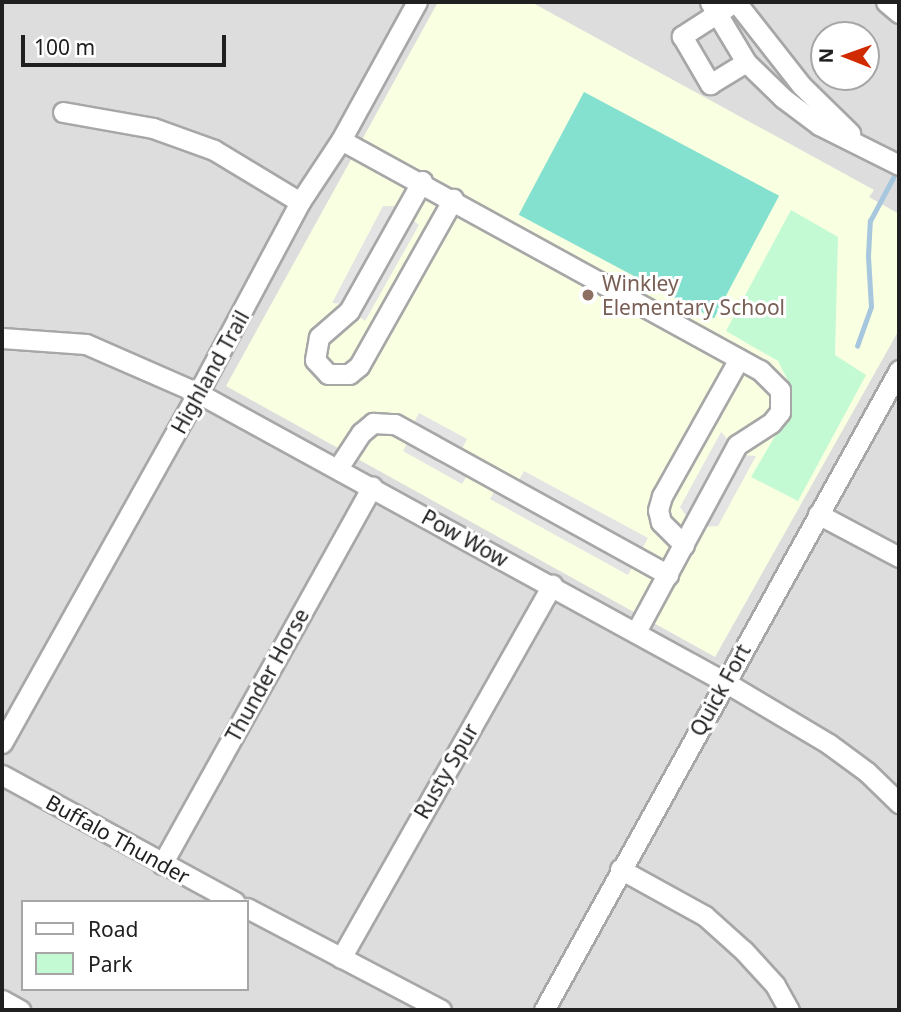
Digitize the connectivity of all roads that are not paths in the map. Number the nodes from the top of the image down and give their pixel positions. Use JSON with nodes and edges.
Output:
{"nodes":[{"id":1,"x":416,"y":2,"type":"edge"},
{"id":2,"x":735,"y":2,"type":"edge"},
{"id":3,"x":886,"y":2,"type":"edge"},
{"id":4,"x":712,"y":8,"type":"edge"},
{"id":5,"x":899,"y":13,"type":"edge"},
{"id":6,"x":746,"y":62,"type":"junction"},
{"id":7,"x":63,"y":112,"type":"dead end"},
{"id":8,"x":341,"y":140,"type":"junction"},
{"id":9,"x":867,"y":147,"type":"junction"},
{"id":10,"x":899,"y":165,"type":"edge"},
{"id":11,"x":422,"y":181,"type":"junction"},
{"id":12,"x":453,"y":199,"type":"junction"},
{"id":13,"x":300,"y":202,"type":"junction"},
{"id":14,"x":2,"y":338,"type":"edge"},
{"id":15,"x":739,"y":359,"type":"junction"},
{"id":16,"x":899,"y":370,"type":"edge"},
{"id":17,"x":198,"y":393,"type":"junction"},
{"id":18,"x":338,"y":468,"type":"junction"},
{"id":19,"x":372,"y":486,"type":"junction"},
{"id":20,"x":818,"y":513,"type":"junction"},
{"id":21,"x":684,"y":545,"type":"junction"},
{"id":22,"x":899,"y":557,"type":"edge"},
{"id":23,"x":668,"y":575,"type":"junction"},
{"id":24,"x":552,"y":585,"type":"junction"},
{"id":25,"x":636,"y":632,"type":"junction"},
{"id":26,"x":724,"y":682,"type":"junction"},
{"id":27,"x":2,"y":743,"type":"edge"},
{"id":28,"x":2,"y":775,"type":"edge"},
{"id":29,"x":899,"y":803,"type":"edge"},
{"id":30,"x":162,"y":864,"type":"junction"},
{"id":31,"x":620,"y":869,"type":"junction"},
{"id":32,"x":230,"y":900,"type":"edge"},
{"id":33,"x":248,"y":909,"type":"edge"},
{"id":34,"x":341,"y":958,"type":"junction"},
{"id":35,"x":2,"y":1000,"type":"edge"},
{"id":36,"x":20,"y":1010,"type":"edge"},
{"id":37,"x":441,"y":1010,"type":"edge"},
{"id":38,"x":544,"y":1010,"type":"edge"},
{"id":39,"x":789,"y":1010,"type":"edge"}],
"edges":[{"from":1,"to":8,"type":"street","name":"Highland Trail"},
{"from":2,"to":4,"type":"street"},
{"from":2,"to":9,"type":"street"},
{"from":3,"to":5,"type":"street"},
{"from":4,"to":6,"type":"street"},
{"from":4,"to":6,"type":"street"},
{"from":6,"to":9,"type":"street"},
{"from":7,"to":13,"type":"street"},
{"from":8,"to":11,"type":"street"},
{"from":8,"to":13,"type":"street","name":"Highland Trail"},
{"from":9,"to":10,"type":"street"},
{"from":11,"to":12,"type":"street"},
{"from":11,"to":12,"type":"street"},
{"from":12,"to":15,"type":"street"},
{"from":13,"to":17,"type":"street","name":"Highland Trail"},
{"from":14,"to":17,"type":"street","name":"Pow Wow"},
{"from":15,"to":21,"type":"street"},
{"from":15,"to":21,"type":"street"},
{"from":16,"to":20,"type":"street","name":"Quick Fort"},
{"from":17,"to":18,"type":"street","name":"Pow Wow"},
{"from":17,"to":27,"type":"street","name":"Highland Trail"},
{"from":18,"to":19,"type":"street","name":"Pow Wow"},
{"from":18,"to":23,"type":"street"},
{"from":19,"to":24,"type":"street","name":"Pow Wow"},
{"from":19,"to":30,"type":"street","name":"Thunder Horse"},
{"from":20,"to":22,"type":"street"},
{"from":20,"to":26,"type":"street","name":"Quick Fort"},
{"from":21,"to":23,"type":"street"},
{"from":23,"to":25,"type":"street"},
{"from":24,"to":25,"type":"street","name":"Pow Wow"},
{"from":24,"to":34,"type":"street","name":"Rusty Spur"},
{"from":25,"to":26,"type":"street","name":"Pow Wow"},
{"from":26,"to":29,"type":"street","name":"Pow Wow"},
{"from":26,"to":31,"type":"street","name":"Quick Fort"},
{"from":28,"to":30,"type":"street","name":"Buffalo Thunder"},
{"from":30,"to":32,"type":"street","name":"Buffalo Thunder"},
{"from":31,"to":38,"type":"street","name":"Quick Fort"},
{"from":31,"to":39,"type":"street"},
{"from":33,"to":34,"type":"street"},
{"from":34,"to":37,"type":"street"},
{"from":35,"to":36,"type":"street"}]}
